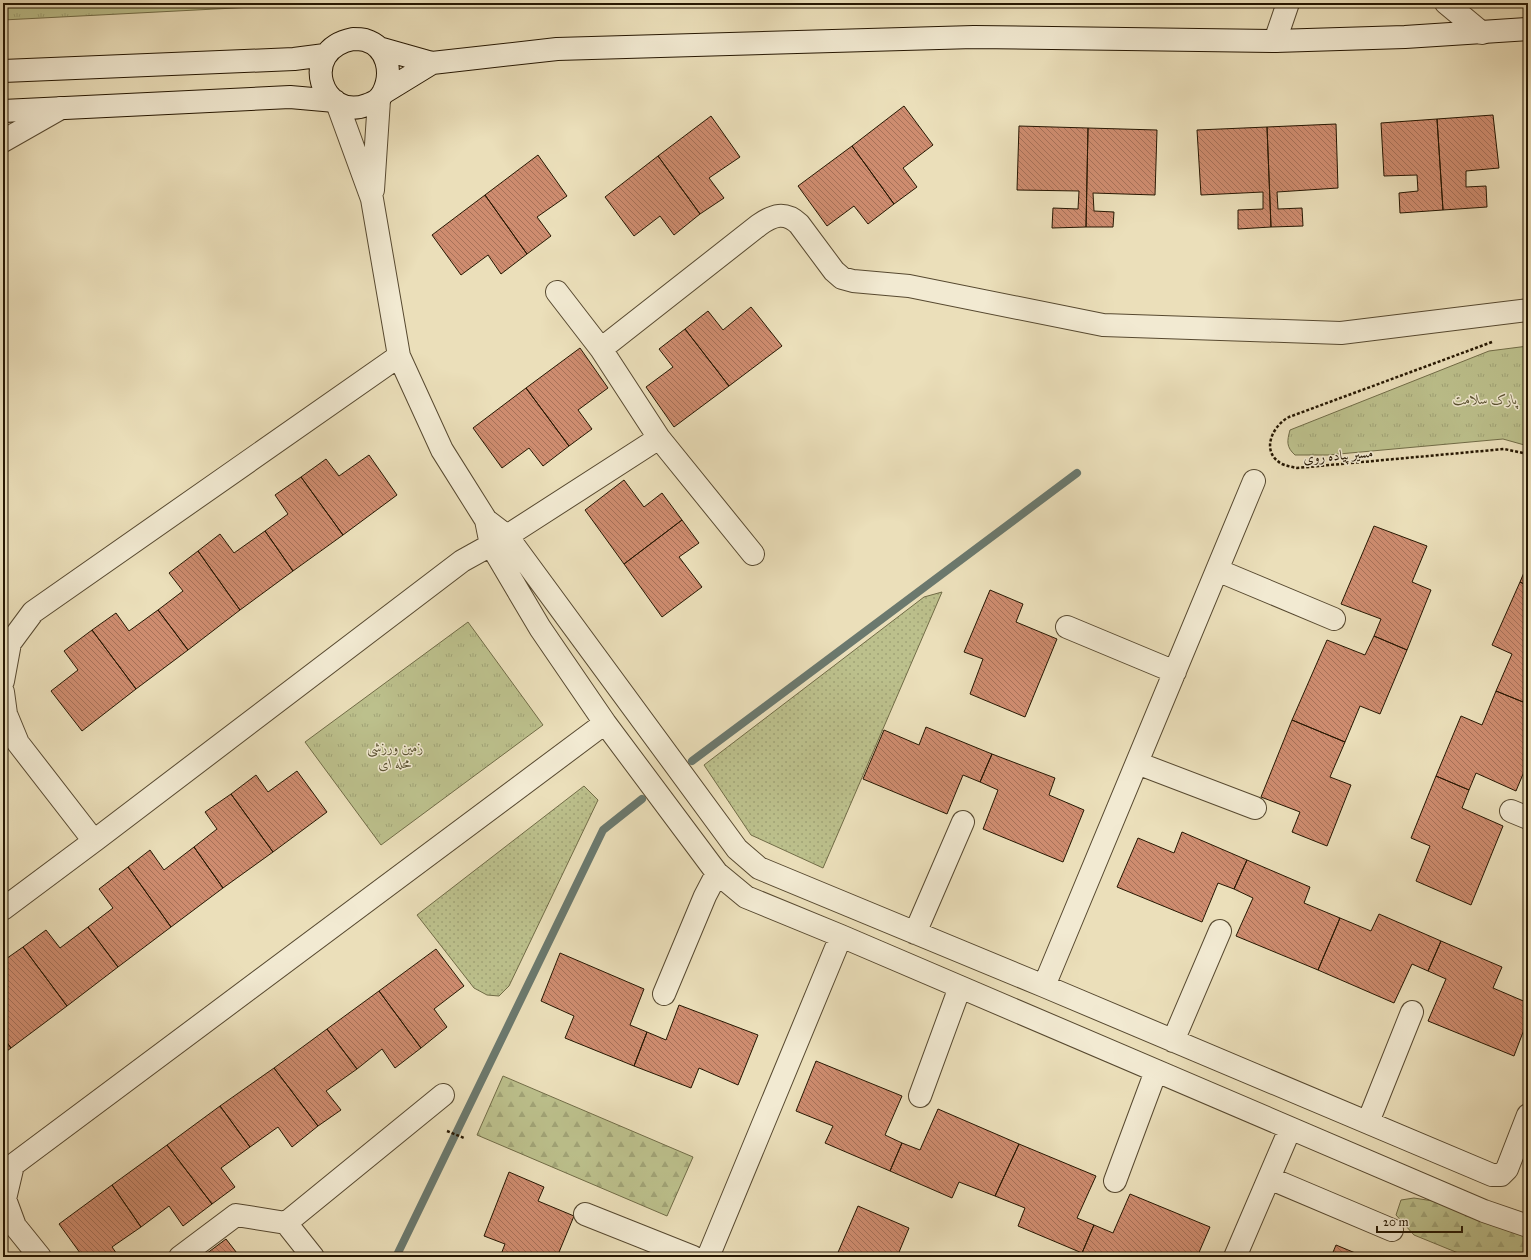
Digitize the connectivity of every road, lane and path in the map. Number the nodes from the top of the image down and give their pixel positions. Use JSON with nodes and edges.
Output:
{"nodes":[{"id":1,"x":1288,"y":3,"type":"edge"},
{"id":2,"x":1446,"y":3,"type":"edge"},
{"id":3,"x":1528,"y":29,"type":"edge"},
{"id":4,"x":1482,"y":33,"type":"junction"},
{"id":5,"x":1275,"y":41,"type":"junction"},
{"id":6,"x":379,"y":48,"type":"junction"},
{"id":7,"x":325,"y":55,"type":"junction"},
{"id":8,"x":432,"y":63,"type":"junction"},
{"id":9,"x":3,"y":71,"type":"edge"},
{"id":10,"x":381,"y":96,"type":"junction"},
{"id":11,"x":336,"y":102,"type":"junction"},
{"id":12,"x":61,"y":108,"type":"junction"},
{"id":13,"x":3,"y":111,"type":"edge"},
{"id":14,"x":3,"y":141,"type":"edge"},
{"id":15,"x":372,"y":199,"type":"junction"},
{"id":16,"x":557,"y":292,"type":"dead end"},
{"id":17,"x":1528,"y":310,"type":"edge"},
{"id":18,"x":1493,"y":342,"type":"dead end"},
{"id":19,"x":600,"y":349,"type":"junction"},
{"id":20,"x":399,"y":356,"type":"junction"},
{"id":21,"x":659,"y":438,"type":"junction"},
{"id":22,"x":1528,"y":454,"type":"edge"},
{"id":23,"x":1254,"y":481,"type":"dead end"},
{"id":24,"x":499,"y":540,"type":"junction"},
{"id":25,"x":753,"y":554,"type":"dead end"},
{"id":26,"x":1217,"y":570,"type":"junction"},
{"id":27,"x":1334,"y":619,"type":"dead end"},
{"id":28,"x":1067,"y":627,"type":"dead end"},
{"id":29,"x":1175,"y":672,"type":"junction"},
{"id":30,"x":3,"y":681,"type":"edge"},
{"id":31,"x":3,"y":692,"type":"edge"},
{"id":32,"x":605,"y":723,"type":"junction"},
{"id":33,"x":1137,"y":763,"type":"junction"},
{"id":34,"x":1255,"y":808,"type":"dead end"},
{"id":35,"x":963,"y":822,"type":"dead end"},
{"id":36,"x":94,"y":841,"type":"junction"},
{"id":37,"x":717,"y":873,"type":"junction"},
{"id":38,"x":3,"y":909,"type":"edge"},
{"id":39,"x":1220,"y":931,"type":"dead end"},
{"id":40,"x":915,"y":933,"type":"junction"},
{"id":41,"x":841,"y":936,"type":"junction"},
{"id":42,"x":1044,"y":986,"type":"junction"},
{"id":43,"x":960,"y":987,"type":"junction"},
{"id":44,"x":664,"y":994,"type":"dead end"},
{"id":45,"x":1412,"y":1012,"type":"dead end"},
{"id":46,"x":1173,"y":1041,"type":"junction"},
{"id":47,"x":1156,"y":1072,"type":"junction"},
{"id":48,"x":443,"y":1095,"type":"dead end"},
{"id":49,"x":920,"y":1096,"type":"dead end"},
{"id":50,"x":1528,"y":1115,"type":"edge"},
{"id":51,"x":1368,"y":1122,"type":"junction"},
{"id":52,"x":1290,"y":1129,"type":"junction"},
{"id":53,"x":447,"y":1131,"type":"dead end"},
{"id":54,"x":464,"y":1138,"type":"dead end"},
{"id":55,"x":8,"y":1169,"type":"edge"},
{"id":56,"x":1268,"y":1178,"type":"junction"},
{"id":57,"x":1115,"y":1181,"type":"dead end"},
{"id":58,"x":585,"y":1214,"type":"dead end"},
{"id":59,"x":286,"y":1223,"type":"junction"},
{"id":60,"x":1528,"y":1226,"type":"edge"},
{"id":61,"x":1392,"y":1230,"type":"dead end"},
{"id":62,"x":706,"y":1256,"type":"edge"},
{"id":63,"x":40,"y":1257,"type":"edge"},
{"id":64,"x":180,"y":1257,"type":"edge"},
{"id":65,"x":313,"y":1257,"type":"edge"},
{"id":66,"x":1235,"y":1257,"type":"edge"}],
"edges":[{"from":1,"to":5,"type":"street"},
{"from":2,"to":4,"type":"street"},
{"from":3,"to":4,"type":"street"},
{"from":4,"to":5,"type":"street"},
{"from":5,"to":8,"type":"street"},
{"from":6,"to":7,"type":"street"},
{"from":6,"to":8,"type":"street"},
{"from":6,"to":10,"type":"street"},
{"from":7,"to":9,"type":"street"},
{"from":7,"to":11,"type":"street"},
{"from":8,"to":10,"type":"street"},
{"from":10,"to":11,"type":"street"},
{"from":10,"to":15,"type":"street"},
{"from":11,"to":12,"type":"street"},
{"from":11,"to":15,"type":"street"},
{"from":12,"to":13,"type":"street"},
{"from":12,"to":14,"type":"street"},
{"from":15,"to":20,"type":"street"},
{"from":16,"to":19,"type":"street"},
{"from":17,"to":19,"type":"street"},
{"from":18,"to":22,"type":"path","name":"مسیر پیاده روی"},
{"from":19,"to":21,"type":"street"},
{"from":20,"to":24,"type":"street"},
{"from":20,"to":30,"type":"street"},
{"from":21,"to":24,"type":"street"},
{"from":21,"to":25,"type":"street"},
{"from":23,"to":26,"type":"street"},
{"from":24,"to":32,"type":"street"},
{"from":24,"to":36,"type":"street"},
{"from":24,"to":40,"type":"street"},
{"from":26,"to":27,"type":"street"},
{"from":26,"to":29,"type":"street"},
{"from":28,"to":29,"type":"street"},
{"from":29,"to":33,"type":"street"},
{"from":31,"to":36,"type":"street"},
{"from":32,"to":37,"type":"street"},
{"from":32,"to":55,"type":"street"},
{"from":33,"to":34,"type":"street"},
{"from":33,"to":42,"type":"street"},
{"from":35,"to":40,"type":"street"},
{"from":36,"to":38,"type":"street"},
{"from":37,"to":41,"type":"street"},
{"from":37,"to":44,"type":"street"},
{"from":39,"to":46,"type":"street"},
{"from":40,"to":42,"type":"street"},
{"from":41,"to":43,"type":"street"},
{"from":41,"to":62,"type":"street"},
{"from":42,"to":46,"type":"street"},
{"from":43,"to":47,"type":"street"},
{"from":43,"to":49,"type":"street"},
{"from":45,"to":51,"type":"street"},
{"from":46,"to":51,"type":"street"},
{"from":47,"to":52,"type":"street"},
{"from":47,"to":57,"type":"street"},
{"from":48,"to":59,"type":"street"},
{"from":50,"to":51,"type":"street"},
{"from":52,"to":56,"type":"street"},
{"from":52,"to":60,"type":"street"},
{"from":53,"to":54,"type":"path"},
{"from":55,"to":63,"type":"street"},
{"from":56,"to":61,"type":"street"},
{"from":56,"to":66,"type":"street"},
{"from":58,"to":62,"type":"street"},
{"from":59,"to":64,"type":"street"},
{"from":59,"to":65,"type":"street"}]}
